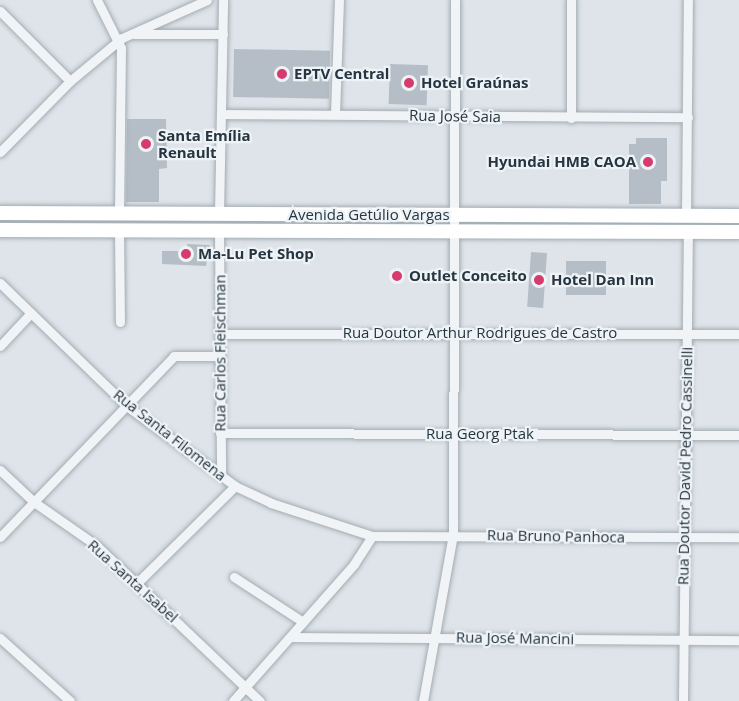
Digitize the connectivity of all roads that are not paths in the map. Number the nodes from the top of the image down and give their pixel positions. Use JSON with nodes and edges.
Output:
{"nodes":[{"id":1,"x":97,"y":0,"type":"edge"},
{"id":2,"x":207,"y":0,"type":"edge"},
{"id":3,"x":223,"y":0,"type":"edge"},
{"id":4,"x":339,"y":0,"type":"edge"},
{"id":5,"x":455,"y":0,"type":"edge"},
{"id":6,"x":571,"y":0,"type":"edge"},
{"id":7,"x":688,"y":0,"type":"edge"},
{"id":8,"x":0,"y":11,"type":"edge"},
{"id":9,"x":128,"y":34,"type":"junction"},
{"id":10,"x":223,"y":34,"type":"junction"},
{"id":11,"x":118,"y":42,"type":"junction"},
{"id":12,"x":70,"y":81,"type":"junction"},
{"id":13,"x":221,"y":114,"type":"junction"},
{"id":14,"x":335,"y":114,"type":"junction"},
{"id":15,"x":455,"y":117,"type":"junction"},
{"id":16,"x":688,"y":117,"type":"junction"},
{"id":17,"x":571,"y":118,"type":"junction"},
{"id":18,"x":0,"y":135,"type":"edge"},
{"id":19,"x":8,"y":143,"type":"junction"},
{"id":20,"x":0,"y":152,"type":"edge"},
{"id":21,"x":0,"y":213,"type":"edge"},
{"id":22,"x":118,"y":214,"type":"junction"},
{"id":23,"x":219,"y":214,"type":"junction"},
{"id":24,"x":455,"y":215,"type":"junction"},
{"id":25,"x":686,"y":216,"type":"junction"},
{"id":26,"x":739,"y":216,"type":"edge"},
{"id":27,"x":0,"y":230,"type":"edge"},
{"id":28,"x":456,"y":230,"type":"junction"},
{"id":29,"x":119,"y":231,"type":"junction"},
{"id":30,"x":219,"y":231,"type":"junction"},
{"id":31,"x":688,"y":231,"type":"junction"},
{"id":32,"x":739,"y":232,"type":"edge"},
{"id":33,"x":0,"y":283,"type":"edge"},
{"id":34,"x":31,"y":313,"type":"junction"},
{"id":35,"x":120,"y":322,"type":"dead end"},
{"id":36,"x":454,"y":331,"type":"junction"},
{"id":37,"x":220,"y":334,"type":"junction"},
{"id":38,"x":687,"y":334,"type":"junction"},
{"id":39,"x":739,"y":334,"type":"edge"},
{"id":40,"x":0,"y":346,"type":"edge"},
{"id":41,"x":220,"y":356,"type":"junction"},
{"id":42,"x":128,"y":406,"type":"junction"},
{"id":43,"x":220,"y":434,"type":"junction"},
{"id":44,"x":453,"y":434,"type":"junction"},
{"id":45,"x":685,"y":435,"type":"junction"},
{"id":46,"x":739,"y":435,"type":"edge"},
{"id":47,"x":0,"y":470,"type":"edge"},
{"id":48,"x":221,"y":475,"type":"junction"},
{"id":49,"x":235,"y":486,"type":"junction"},
{"id":50,"x":34,"y":502,"type":"junction"},
{"id":51,"x":453,"y":535,"type":"junction"},
{"id":52,"x":372,"y":536,"type":"junction"},
{"id":53,"x":0,"y":537,"type":"edge"},
{"id":54,"x":682,"y":537,"type":"junction"},
{"id":55,"x":739,"y":537,"type":"edge"},
{"id":56,"x":234,"y":577,"type":"dead end"},
{"id":57,"x":138,"y":584,"type":"junction"},
{"id":58,"x":303,"y":622,"type":"junction"},
{"id":59,"x":433,"y":636,"type":"junction"},
{"id":60,"x":291,"y":637,"type":"junction"},
{"id":61,"x":0,"y":638,"type":"edge"},
{"id":62,"x":739,"y":640,"type":"edge"},
{"id":63,"x":684,"y":641,"type":"junction"},
{"id":64,"x":246,"y":687,"type":"junction"},
{"id":65,"x":70,"y":701,"type":"edge"},
{"id":66,"x":233,"y":701,"type":"edge"},
{"id":67,"x":260,"y":701,"type":"edge"},
{"id":68,"x":423,"y":701,"type":"edge"},
{"id":69,"x":683,"y":701,"type":"edge"}],
"edges":[{"from":1,"to":11,"type":"street"},
{"from":2,"to":9,"type":"street"},
{"from":3,"to":10,"type":"street"},
{"from":4,"to":14,"type":"street"},
{"from":5,"to":15,"type":"street"},
{"from":6,"to":17,"type":"street"},
{"from":7,"to":16,"type":"street"},
{"from":8,"to":12,"type":"street"},
{"from":9,"to":10,"type":"street"},
{"from":9,"to":11,"type":"street"},
{"from":10,"to":13,"type":"street"},
{"from":11,"to":12,"type":"street"},
{"from":11,"to":22,"type":"street"},
{"from":12,"to":19,"type":"street"},
{"from":13,"to":14,"type":"street","name":"Rua José Saia"},
{"from":13,"to":23,"type":"street"},
{"from":14,"to":15,"type":"street","name":"Rua José Saia"},
{"from":15,"to":17,"type":"street","name":"Rua José Saia"},
{"from":15,"to":24,"type":"street"},
{"from":16,"to":17,"type":"street","name":"Rua José Saia"},
{"from":16,"to":25,"type":"street"},
{"from":18,"to":19,"type":"street"},
{"from":19,"to":20,"type":"street"},
{"from":21,"to":22,"type":"main road","name":"Avenida Getúlio Vargas"},
{"from":22,"to":23,"type":"main road","name":"Avenida Getúlio Vargas"},
{"from":23,"to":24,"type":"main road","name":"Avenida Getúlio Vargas"},
{"from":24,"to":25,"type":"main road","name":"Avenida Getúlio Vargas"},
{"from":24,"to":28,"type":"street"},
{"from":25,"to":26,"type":"main road","name":"Avenida Getúlio Vargas"},
{"from":27,"to":29,"type":"main road","name":"Avenida Getúlio Vargas"},
{"from":28,"to":30,"type":"main road","name":"Avenida Getúlio Vargas"},
{"from":28,"to":31,"type":"main road","name":"Avenida Getúlio Vargas"},
{"from":28,"to":36,"type":"street"},
{"from":29,"to":30,"type":"main road","name":"Avenida Getúlio Vargas"},
{"from":29,"to":35,"type":"street"},
{"from":30,"to":37,"type":"street","name":"Rua Carlos Fleischman"},
{"from":31,"to":32,"type":"main road","name":"Avenida Getúlio Vargas"},
{"from":31,"to":38,"type":"street","name":"Rua Doutor David Pedro Cassinelli"},
{"from":33,"to":34,"type":"street","name":"Rua Santa Filomena"},
{"from":34,"to":40,"type":"street"},
{"from":34,"to":42,"type":"street","name":"Rua Santa Filomena"},
{"from":36,"to":37,"type":"street","name":"Rua Doutor Arthur Rodrigues de Castro"},
{"from":36,"to":38,"type":"street","name":"Rua Doutor Arthur Rodrigues de Castro"},
{"from":36,"to":44,"type":"street"},
{"from":37,"to":41,"type":"street","name":"Rua Carlos Fleischman"},
{"from":38,"to":39,"type":"street","name":"Rua Doutor Arthur Rodrigues de Castro"},
{"from":38,"to":45,"type":"street","name":"Rua Doutor David Pedro Cassinelli"},
{"from":41,"to":42,"type":"street"},
{"from":41,"to":43,"type":"street","name":"Rua Carlos Fleischman"},
{"from":42,"to":48,"type":"street","name":"Rua Santa Filomena"},
{"from":42,"to":50,"type":"street"},
{"from":43,"to":44,"type":"street","name":"Rua Georg Ptak"},
{"from":43,"to":48,"type":"street","name":"Rua Carlos Fleischman"},
{"from":44,"to":45,"type":"street","name":"Rua Georg Ptak"},
{"from":44,"to":51,"type":"street"},
{"from":45,"to":46,"type":"street","name":"Rua Georg Ptak"},
{"from":45,"to":54,"type":"street","name":"Rua Doutor David Pedro Cassinelli"},
{"from":47,"to":50,"type":"street","name":"Rua Santa Isabel"},
{"from":48,"to":49,"type":"street","name":"Rua Santa Filomena"},
{"from":49,"to":52,"type":"street","name":"Rua Santa Filomena"},
{"from":49,"to":57,"type":"street"},
{"from":50,"to":53,"type":"street"},
{"from":50,"to":57,"type":"street","name":"Rua Santa Isabel"},
{"from":51,"to":52,"type":"street","name":"Rua Bruno Panhoca"},
{"from":51,"to":54,"type":"street","name":"Rua Bruno Panhoca"},
{"from":51,"to":59,"type":"street"},
{"from":52,"to":58,"type":"street"},
{"from":54,"to":55,"type":"street","name":"Rua Bruno Panhoca"},
{"from":54,"to":63,"type":"street","name":"Rua Doutor David Pedro Cassinelli"},
{"from":56,"to":58,"type":"street"},
{"from":57,"to":64,"type":"street","name":"Rua Santa Isabel"},
{"from":58,"to":60,"type":"street"},
{"from":59,"to":60,"type":"street","name":"Rua José Mancini"},
{"from":59,"to":63,"type":"street","name":"Rua José Mancini"},
{"from":59,"to":68,"type":"street"},
{"from":60,"to":64,"type":"street"},
{"from":61,"to":65,"type":"street"},
{"from":62,"to":63,"type":"street","name":"Rua José Mancini"},
{"from":63,"to":69,"type":"street","name":"Rua Doutor David Pedro Cassinelli"},
{"from":64,"to":66,"type":"street"},
{"from":64,"to":67,"type":"street","name":"Rua Santa Isabel"}]}
